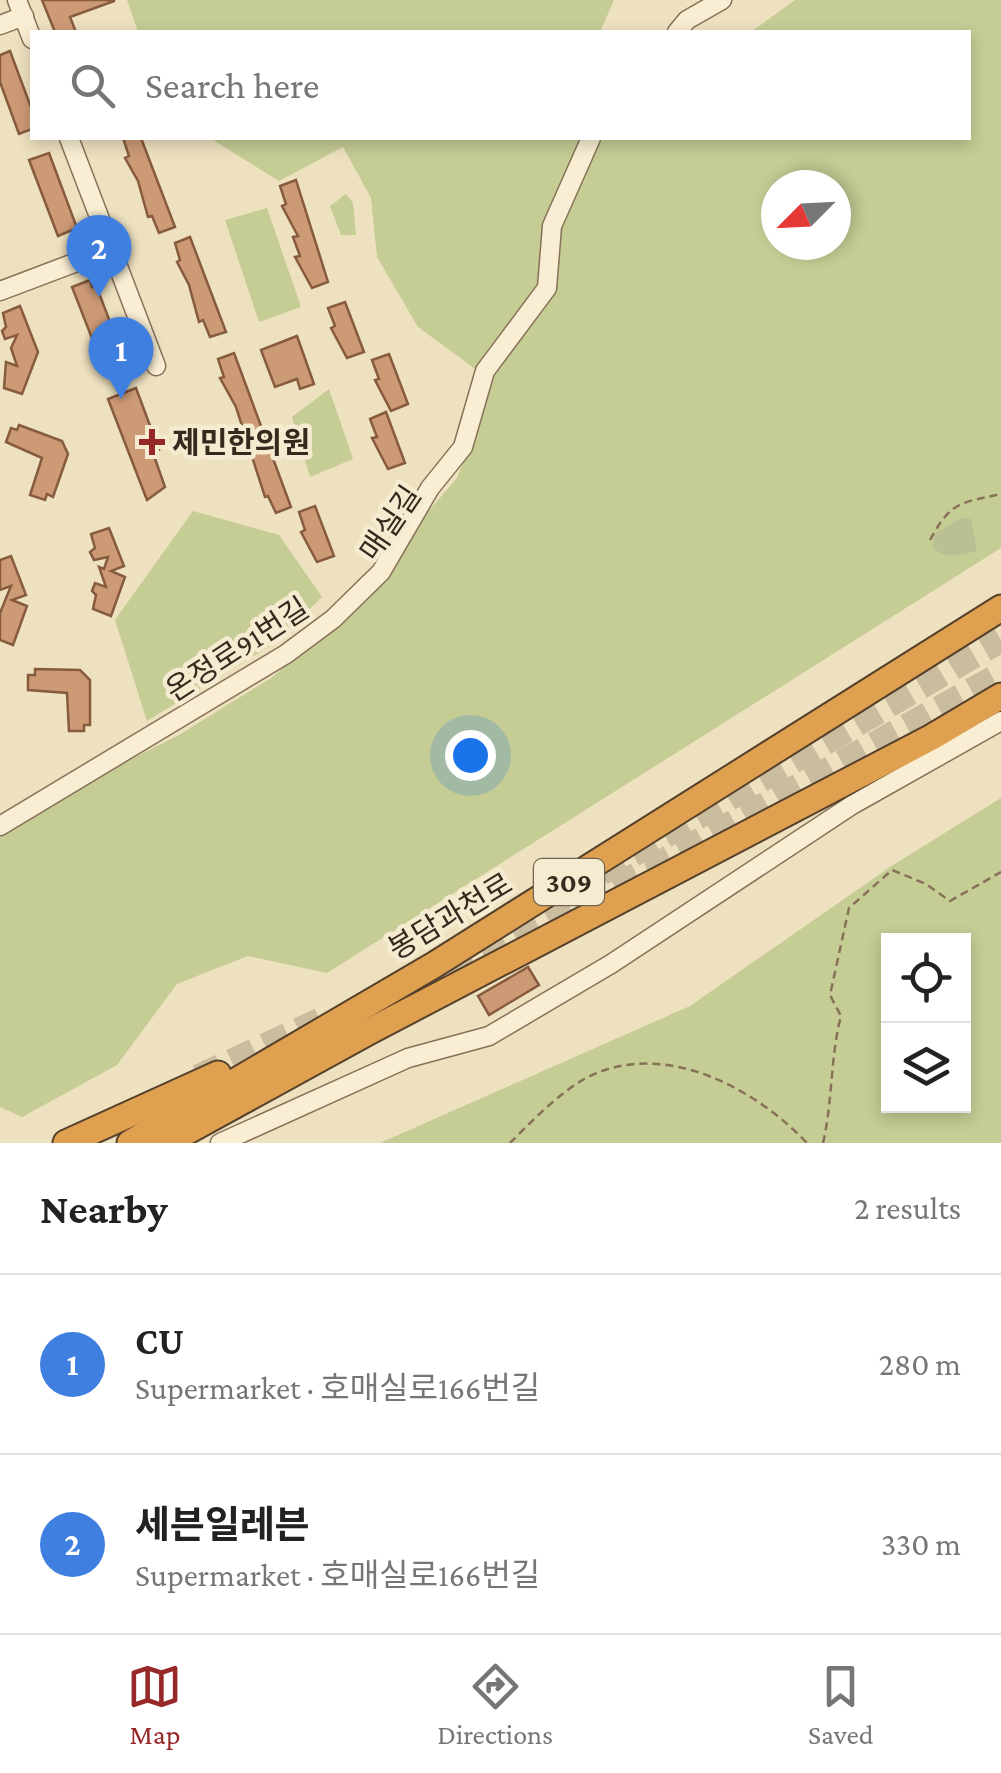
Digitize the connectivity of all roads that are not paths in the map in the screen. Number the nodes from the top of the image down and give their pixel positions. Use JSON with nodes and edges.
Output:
{"nodes":[{"id":1,"x":722,"y":0,"type":"edge"},
{"id":2,"x":20,"y":8,"type":"edge"},
{"id":3,"x":0,"y":26,"type":"edge"},
{"id":4,"x":680,"y":30,"type":"edge"},
{"id":5,"x":30,"y":35,"type":"edge"},
{"id":6,"x":70,"y":140,"type":"edge"},
{"id":7,"x":590,"y":140,"type":"edge"},
{"id":8,"x":111,"y":250,"type":"junction"},
{"id":9,"x":0,"y":291,"type":"edge"},
{"id":10,"x":156,"y":366,"type":"dead end"},
{"id":11,"x":1001,"y":608,"type":"edge"},
{"id":12,"x":1001,"y":696,"type":"edge"},
{"id":13,"x":1001,"y":721,"type":"edge"},
{"id":14,"x":0,"y":826,"type":"edge"},
{"id":15,"x":310,"y":1035,"type":"junction"},
{"id":16,"x":66,"y":1143,"type":"edge"},
{"id":17,"x":130,"y":1143,"type":"edge"},
{"id":18,"x":166,"y":1143,"type":"edge"},
{"id":19,"x":220,"y":1143,"type":"edge"}],
"edges":[{"from":1,"to":4,"type":"street"},
{"from":2,"to":3,"type":"street"},
{"from":2,"to":5,"type":"street"},
{"from":6,"to":8,"type":"street"},
{"from":7,"to":14,"type":"street","name":"온정로91번길"},
{"from":8,"to":9,"type":"street"},
{"from":8,"to":10,"type":"street"},
{"from":11,"to":15,"type":"highway","name":"봉담과천로","number":"309"},
{"from":12,"to":18,"type":"highway","name":"봉담과천로","number":"309"},
{"from":13,"to":19,"type":"street"},
{"from":15,"to":16,"type":"highway"},
{"from":15,"to":17,"type":"highway","name":"봉담과천로","number":"309"}]}
